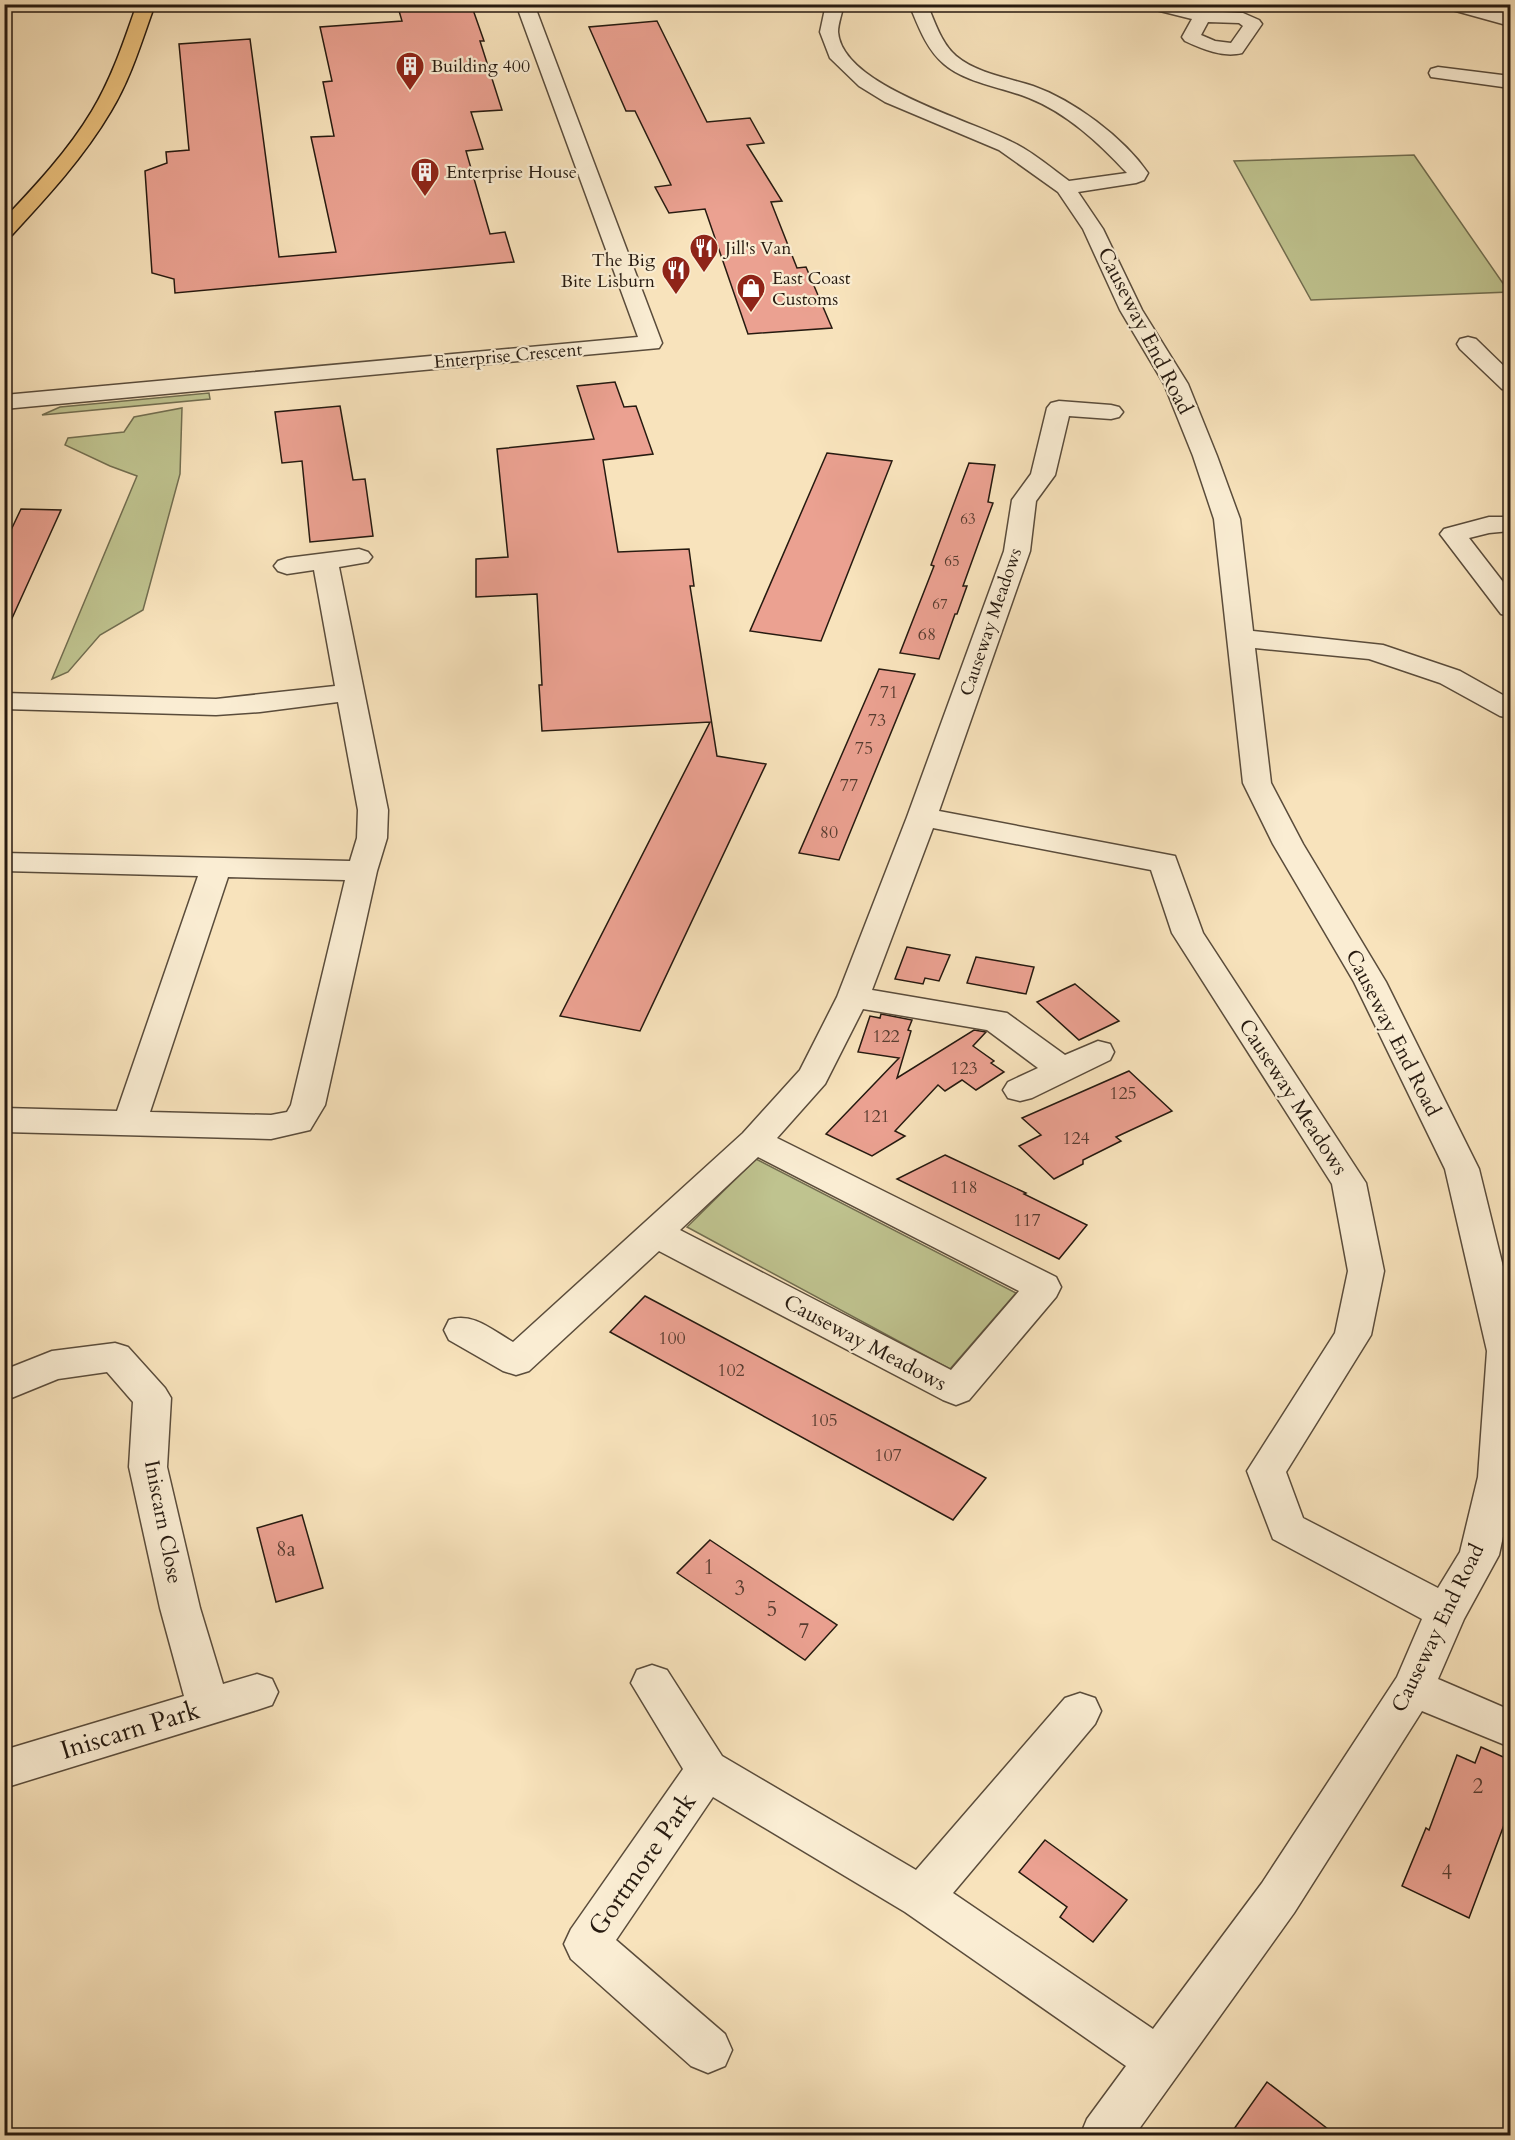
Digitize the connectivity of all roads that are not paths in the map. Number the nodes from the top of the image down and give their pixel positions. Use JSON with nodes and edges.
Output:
{"nodes":[{"id":1,"x":146,"y":4,"type":"edge"},
{"id":2,"x":525,"y":4,"type":"edge"},
{"id":3,"x":835,"y":4,"type":"edge"},
{"id":4,"x":918,"y":4,"type":"edge"},
{"id":5,"x":1154,"y":4,"type":"edge"},
{"id":6,"x":1451,"y":4,"type":"edge"},
{"id":7,"x":1202,"y":16,"type":"dead end"},
{"id":8,"x":1510,"y":21,"type":"edge"},
{"id":9,"x":1438,"y":74,"type":"dead end"},
{"id":10,"x":1509,"y":79,"type":"edge"},
{"id":11,"x":1065,"y":188,"type":"junction"},
{"id":12,"x":4,"y":232,"type":"edge"},
{"id":13,"x":1468,"y":344,"type":"dead end"},
{"id":14,"x":1510,"y":384,"type":"edge"},
{"id":15,"x":4,"y":402,"type":"edge"},
{"id":16,"x":1111,"y":412,"type":"dead end"},
{"id":17,"x":1510,"y":524,"type":"edge"},
{"id":18,"x":359,"y":557,"type":"dead end"},
{"id":19,"x":325,"y":561,"type":"junction"},
{"id":20,"x":287,"y":566,"type":"dead end"},
{"id":21,"x":1510,"y":608,"type":"edge"},
{"id":22,"x":1240,"y":638,"type":"junction"},
{"id":23,"x":350,"y":692,"type":"junction"},
{"id":24,"x":4,"y":701,"type":"edge"},
{"id":25,"x":1510,"y":710,"type":"edge"},
{"id":26,"x":922,"y":817,"type":"junction"},
{"id":27,"x":4,"y":862,"type":"edge"},
{"id":28,"x":216,"y":867,"type":"junction"},
{"id":29,"x":362,"y":871,"type":"junction"},
{"id":30,"x":853,"y":997,"type":"junction"},
{"id":31,"x":1098,"y":1052,"type":"dead end"},
{"id":32,"x":1061,"y":1068,"type":"junction"},
{"id":33,"x":1020,"y":1090,"type":"dead end"},
{"id":34,"x":4,"y":1119,"type":"edge"},
{"id":35,"x":130,"y":1123,"type":"junction"},
{"id":36,"x":755,"y":1141,"type":"junction"},
{"id":37,"x":656,"y":1233,"type":"junction"},
{"id":38,"x":462,"y":1330,"type":"dead end"},
{"id":39,"x":1508,"y":1351,"type":"edge"},
{"id":40,"x":4,"y":1387,"type":"edge"},
{"id":41,"x":1446,"y":1612,"type":"junction"},
{"id":42,"x":652,"y":1683,"type":"dead end"},
{"id":43,"x":1413,"y":1688,"type":"junction"},
{"id":44,"x":257,"y":1692,"type":"dead end"},
{"id":45,"x":208,"y":1706,"type":"junction"},
{"id":46,"x":1080,"y":1711,"type":"dead end"},
{"id":47,"x":1510,"y":1729,"type":"edge"},
{"id":48,"x":4,"y":1768,"type":"edge"},
{"id":49,"x":707,"y":1770,"type":"junction"},
{"id":50,"x":921,"y":1897,"type":"junction"},
{"id":51,"x":708,"y":2050,"type":"dead end"},
{"id":52,"x":1159,"y":2061,"type":"junction"},
{"id":53,"x":1104,"y":2136,"type":"edge"}],
"edges":[{"from":1,"to":12,"type":"main road"},
{"from":2,"to":15,"type":"street","name":"Enterprise Crescent"},
{"from":3,"to":11,"type":"street","name":"Causeway End Road"},
{"from":4,"to":11,"type":"street"},
{"from":5,"to":7,"type":"street"},
{"from":6,"to":8,"type":"street"},
{"from":9,"to":10,"type":"street"},
{"from":11,"to":22,"type":"street","name":"Causeway End Road"},
{"from":13,"to":14,"type":"street"},
{"from":16,"to":26,"type":"street","name":"Causeway Meadows"},
{"from":17,"to":21,"type":"street"},
{"from":18,"to":19,"type":"street"},
{"from":19,"to":20,"type":"street"},
{"from":19,"to":23,"type":"street"},
{"from":22,"to":25,"type":"street"},
{"from":22,"to":39,"type":"street","name":"Causeway End Road"},
{"from":23,"to":24,"type":"street"},
{"from":23,"to":29,"type":"street"},
{"from":26,"to":30,"type":"street","name":"Causeway Meadows"},
{"from":26,"to":41,"type":"street","name":"Causeway Meadows"},
{"from":27,"to":28,"type":"street"},
{"from":28,"to":29,"type":"street"},
{"from":28,"to":35,"type":"street"},
{"from":29,"to":35,"type":"street"},
{"from":30,"to":32,"type":"street"},
{"from":30,"to":36,"type":"street","name":"Causeway Meadows"},
{"from":31,"to":32,"type":"street"},
{"from":32,"to":33,"type":"street"},
{"from":34,"to":35,"type":"street"},
{"from":36,"to":37,"type":"street","name":"Causeway Meadows"},
{"from":36,"to":37,"type":"street","name":"Causeway Meadows"},
{"from":37,"to":38,"type":"street","name":"Causeway Meadows"},
{"from":39,"to":41,"type":"street","name":"Causeway End Road"},
{"from":40,"to":45,"type":"street","name":"Iniscarn Close"},
{"from":41,"to":43,"type":"street","name":"Causeway End Road"},
{"from":42,"to":49,"type":"street","name":"Gortmore Park"},
{"from":43,"to":47,"type":"street"},
{"from":43,"to":52,"type":"street","name":"Causeway End Road"},
{"from":44,"to":45,"type":"street","name":"Iniscarn Park"},
{"from":45,"to":48,"type":"street","name":"Iniscarn Park"},
{"from":46,"to":50,"type":"street"},
{"from":49,"to":50,"type":"street","name":"Gortmore Park"},
{"from":49,"to":51,"type":"street","name":"Gortmore Park"},
{"from":50,"to":52,"type":"street","name":"Gortmore Park"},
{"from":52,"to":53,"type":"street","name":"Causeway End Road"}]}
